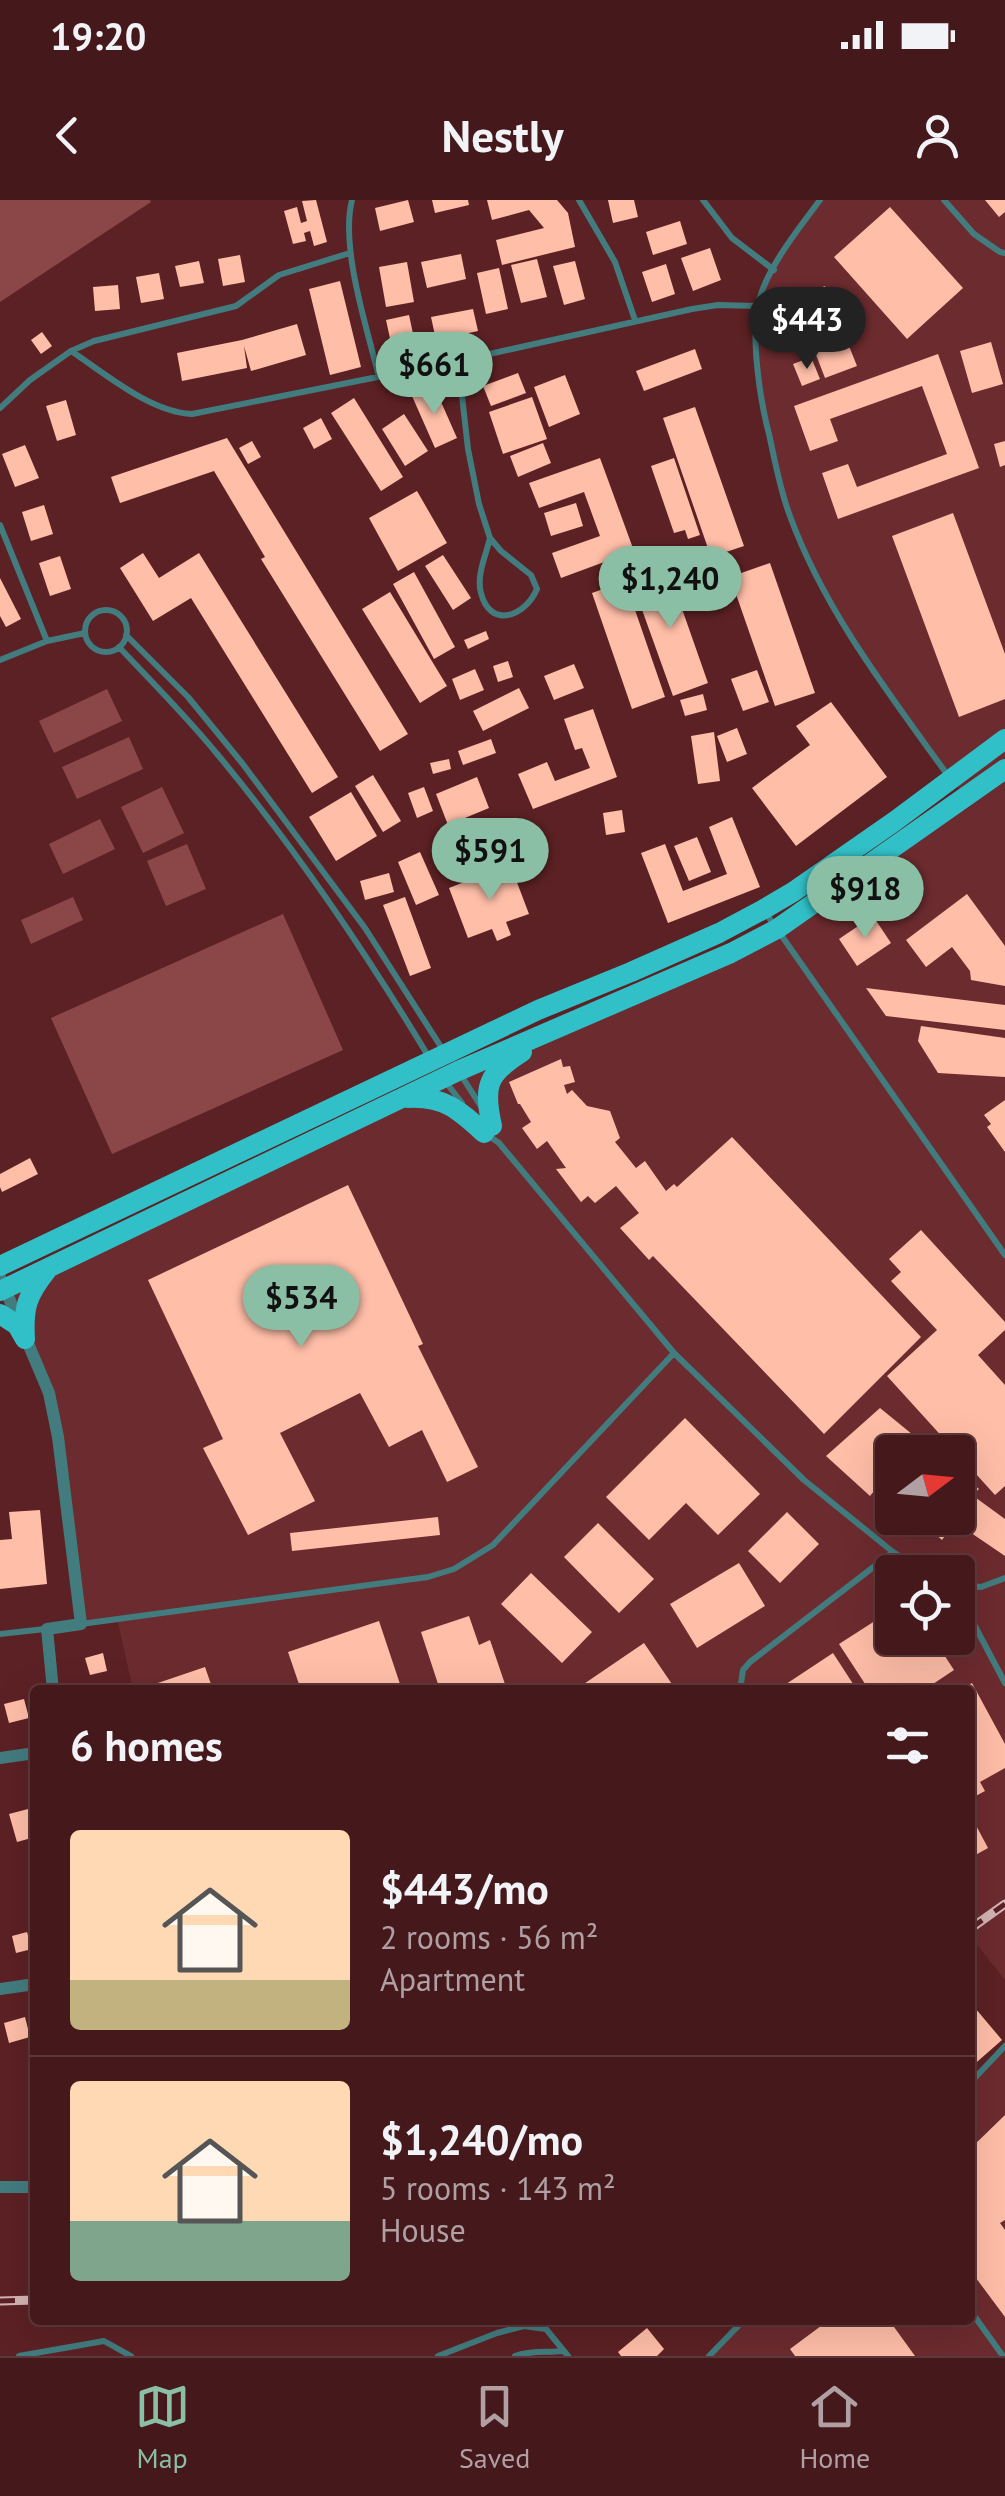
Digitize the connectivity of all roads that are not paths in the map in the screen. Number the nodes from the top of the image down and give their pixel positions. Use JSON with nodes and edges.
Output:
{"nodes":[{"id":1,"x":352,"y":200,"type":"edge"},
{"id":2,"x":579,"y":200,"type":"edge"},
{"id":3,"x":703,"y":200,"type":"edge"},
{"id":4,"x":820,"y":200,"type":"edge"},
{"id":5,"x":944,"y":200,"type":"edge"},
{"id":6,"x":350,"y":253,"type":"junction"},
{"id":7,"x":1005,"y":253,"type":"edge"},
{"id":8,"x":774,"y":270,"type":"junction"},
{"id":9,"x":758,"y":306,"type":"junction"},
{"id":10,"x":635,"y":320,"type":"junction"},
{"id":11,"x":71,"y":352,"type":"junction"},
{"id":12,"x":458,"y":361,"type":"junction"},
{"id":13,"x":378,"y":377,"type":"junction"},
{"id":14,"x":0,"y":408,"type":"edge"},
{"id":15,"x":0,"y":525,"type":"edge"},
{"id":16,"x":490,"y":538,"type":"junction"},
{"id":17,"x":85,"y":633,"type":"junction"},
{"id":18,"x":126,"y":634,"type":"junction"},
{"id":19,"x":46,"y":640,"type":"junction"},
{"id":20,"x":119,"y":647,"type":"junction"},
{"id":21,"x":0,"y":660,"type":"edge"},
{"id":22,"x":1005,"y":739,"type":"edge"},
{"id":23,"x":1005,"y":769,"type":"edge"},
{"id":24,"x":950,"y":780,"type":"junction"},
{"id":25,"x":965,"y":798,"type":"junction"},
{"id":26,"x":764,"y":910,"type":"junction"},
{"id":27,"x":776,"y":930,"type":"junction"},
{"id":28,"x":538,"y":1010,"type":"junction"},
{"id":29,"x":544,"y":1032,"type":"junction"},
{"id":30,"x":445,"y":1066,"type":"junction"},
{"id":31,"x":404,"y":1098,"type":"junction"},
{"id":32,"x":492,"y":1134,"type":"junction"},
{"id":33,"x":1005,"y":1255,"type":"edge"},
{"id":34,"x":0,"y":1266,"type":"edge"},
{"id":35,"x":48,"y":1269,"type":"junction"},
{"id":36,"x":2,"y":1285,"type":"edge"},
{"id":37,"x":0,"y":1314,"type":"edge"},
{"id":38,"x":26,"y":1339,"type":"junction"},
{"id":39,"x":674,"y":1354,"type":"junction"},
{"id":40,"x":892,"y":1552,"type":"junction"},
{"id":41,"x":897,"y":1555,"type":"edge"},
{"id":42,"x":1005,"y":1578,"type":"edge"},
{"id":43,"x":975,"y":1586,"type":"edge"},
{"id":44,"x":82,"y":1624,"type":"junction"},
{"id":45,"x":975,"y":1626,"type":"edge"},
{"id":46,"x":46,"y":1629,"type":"junction"},
{"id":47,"x":0,"y":1634,"type":"edge"},
{"id":48,"x":1005,"y":1683,"type":"edge"},
{"id":49,"x":52,"y":1685,"type":"edge"},
{"id":50,"x":741,"y":1685,"type":"edge"},
{"id":51,"x":30,"y":1754,"type":"edge"},
{"id":52,"x":0,"y":1758,"type":"edge"},
{"id":53,"x":30,"y":1985,"type":"edge"},
{"id":54,"x":0,"y":1989,"type":"edge"},
{"id":55,"x":1005,"y":2046,"type":"edge"},
{"id":56,"x":975,"y":2078,"type":"edge"},
{"id":57,"x":0,"y":2187,"type":"edge"},
{"id":58,"x":30,"y":2187,"type":"edge"},
{"id":59,"x":975,"y":2317,"type":"edge"},
{"id":60,"x":739,"y":2325,"type":"edge"},
{"id":61,"x":566,"y":2353,"type":"edge"},
{"id":62,"x":19,"y":2356,"type":"edge"},
{"id":63,"x":131,"y":2356,"type":"edge"},
{"id":64,"x":438,"y":2356,"type":"edge"},
{"id":65,"x":516,"y":2356,"type":"edge"},
{"id":66,"x":709,"y":2356,"type":"edge"},
{"id":67,"x":1002,"y":2356,"type":"edge"}],
"edges":[{"from":1,"to":6,"type":"lane"},
{"from":2,"to":10,"type":"lane"},
{"from":3,"to":8,"type":"lane"},
{"from":4,"to":8,"type":"lane"},
{"from":5,"to":7,"type":"lane"},
{"from":6,"to":11,"type":"lane"},
{"from":6,"to":13,"type":"lane"},
{"from":8,"to":9,"type":"lane"},
{"from":9,"to":10,"type":"lane"},
{"from":9,"to":24,"type":"lane"},
{"from":10,"to":12,"type":"lane"},
{"from":11,"to":13,"type":"lane"},
{"from":11,"to":14,"type":"lane"},
{"from":12,"to":13,"type":"lane"},
{"from":12,"to":16,"type":"lane"},
{"from":15,"to":19,"type":"lane"},
{"from":16,"to":16,"type":"lane"},
{"from":17,"to":18,"type":"lane"},
{"from":17,"to":19,"type":"lane"},
{"from":17,"to":20,"type":"lane"},
{"from":18,"to":20,"type":"lane"},
{"from":18,"to":30,"type":"lane"},
{"from":19,"to":21,"type":"lane"},
{"from":20,"to":30,"type":"lane"},
{"from":22,"to":24,"type":"main road"},
{"from":23,"to":25,"type":"main road"},
{"from":24,"to":25,"type":"lane"},
{"from":24,"to":26,"type":"main road"},
{"from":25,"to":27,"type":"main road"},
{"from":26,"to":27,"type":"lane"},
{"from":26,"to":28,"type":"main road"},
{"from":27,"to":29,"type":"main road"},
{"from":27,"to":33,"type":"lane"},
{"from":28,"to":29,"type":"main road"},
{"from":28,"to":30,"type":"main road"},
{"from":29,"to":30,"type":"main road"},
{"from":29,"to":32,"type":"main road"},
{"from":30,"to":31,"type":"main road"},
{"from":30,"to":32,"type":"lane"},
{"from":30,"to":32,"type":"lane"},
{"from":30,"to":34,"type":"main road"},
{"from":31,"to":32,"type":"main road"},
{"from":31,"to":35,"type":"main road"},
{"from":32,"to":39,"type":"lane"},
{"from":35,"to":36,"type":"main road"},
{"from":35,"to":38,"type":"main road"},
{"from":36,"to":38,"type":"street"},
{"from":37,"to":38,"type":"main road"},
{"from":38,"to":44,"type":"street"},
{"from":39,"to":40,"type":"lane"},
{"from":39,"to":44,"type":"lane"},
{"from":40,"to":41,"type":"lane"},
{"from":40,"to":50,"type":"lane"},
{"from":42,"to":43,"type":"lane"},
{"from":44,"to":46,"type":"street"},
{"from":45,"to":48,"type":"lane"},
{"from":46,"to":47,"type":"lane"},
{"from":46,"to":49,"type":"street"},
{"from":51,"to":52,"type":"street"},
{"from":53,"to":54,"type":"street"},
{"from":55,"to":56,"type":"lane"},
{"from":57,"to":58,"type":"street"},
{"from":59,"to":67,"type":"lane"},
{"from":60,"to":66,"type":"lane"},
{"from":61,"to":64,"type":"lane"},
{"from":61,"to":65,"type":"lane"},
{"from":62,"to":63,"type":"lane"}]}
